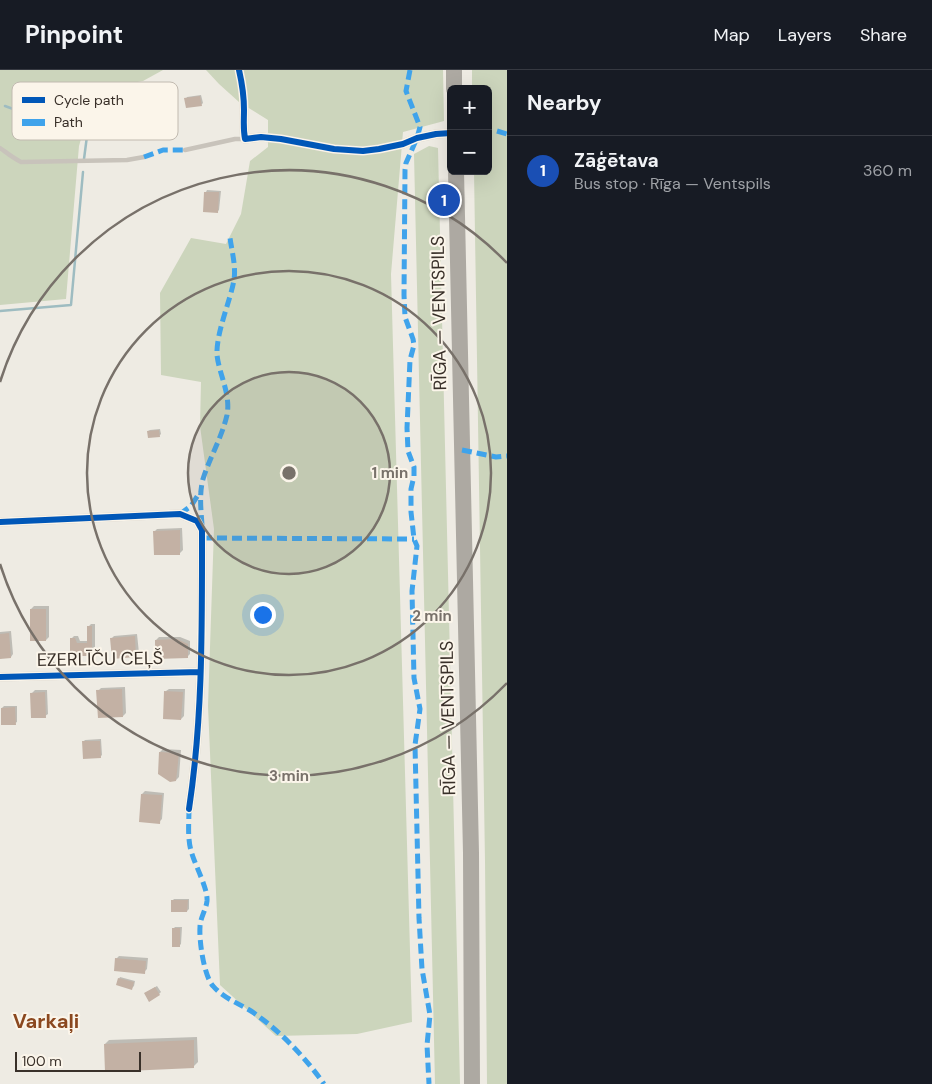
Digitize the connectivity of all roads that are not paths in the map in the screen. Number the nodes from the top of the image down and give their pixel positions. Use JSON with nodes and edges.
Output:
{"nodes":[{"id":1,"x":238,"y":70,"type":"edge"},
{"id":2,"x":454,"y":70,"type":"edge"},
{"id":3,"x":454,"y":85,"type":"edge"},
{"id":4,"x":447,"y":133,"type":"edge"},
{"id":5,"x":246,"y":139,"type":"junction"},
{"id":6,"x":0,"y":148,"type":"edge"},
{"id":7,"x":185,"y":150,"type":"dead end"},
{"id":8,"x":144,"y":157,"type":"dead end"},
{"id":9,"x":456,"y":175,"type":"edge"},
{"id":10,"x":0,"y":522,"type":"edge"},
{"id":11,"x":200,"y":672,"type":"junction"},
{"id":12,"x":0,"y":677,"type":"edge"},
{"id":13,"x":189,"y":809,"type":"dead end"},
{"id":14,"x":472,"y":1084,"type":"edge"}],
"edges":[{"from":1,"to":5,"type":"street"},
{"from":2,"to":3,"type":"highway"},
{"from":4,"to":5,"type":"street"},
{"from":5,"to":7,"type":"lane"},
{"from":6,"to":8,"type":"lane"},
{"from":9,"to":14,"type":"highway","name":"RĪGA — VENTSPILS"},
{"from":10,"to":11,"type":"street"},
{"from":11,"to":12,"type":"street","name":"EZERLĪČU CEĻŠ"},
{"from":11,"to":13,"type":"street"}]}
